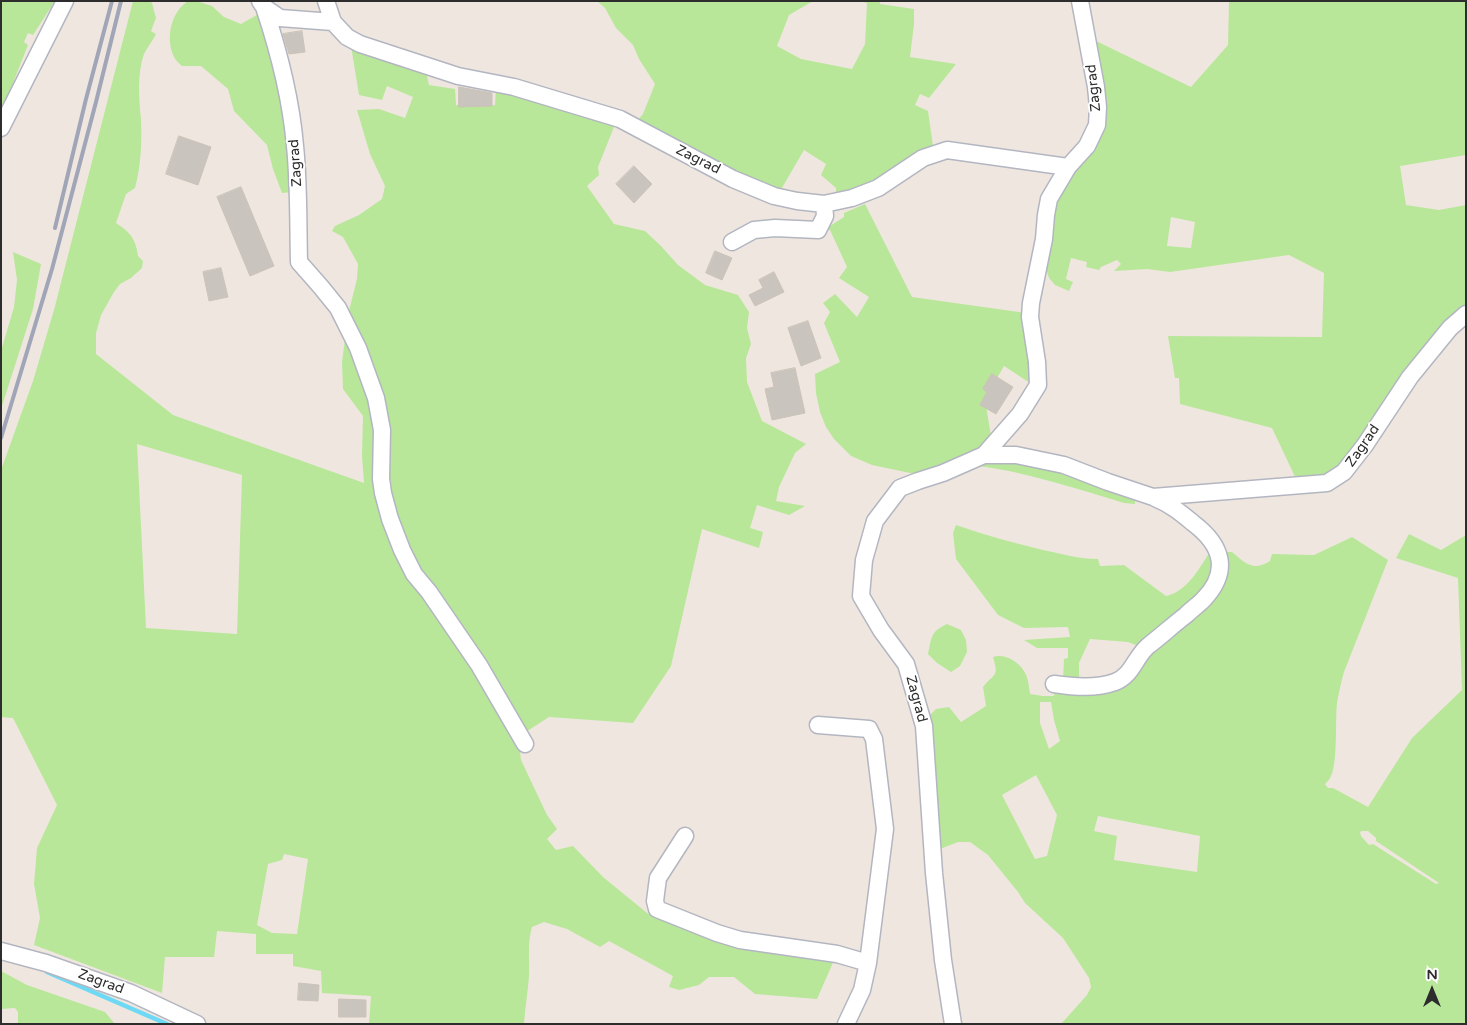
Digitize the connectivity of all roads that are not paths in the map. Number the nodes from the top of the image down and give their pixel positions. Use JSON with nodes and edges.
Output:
{"nodes":[{"id":1,"x":65,"y":1,"type":"edge"},
{"id":2,"x":326,"y":1,"type":"edge"},
{"id":3,"x":1080,"y":1,"type":"edge"},
{"id":4,"x":262,"y":4,"type":"edge"},
{"id":5,"x":333,"y":22,"type":"junction"},
{"id":6,"x":1,"y":128,"type":"edge"},
{"id":7,"x":1068,"y":168,"type":"junction"},
{"id":8,"x":824,"y":204,"type":"junction"},
{"id":9,"x":732,"y":242,"type":"dead end"},
{"id":10,"x":1466,"y":314,"type":"edge"},
{"id":11,"x":984,"y":455,"type":"junction"},
{"id":12,"x":1153,"y":497,"type":"junction"},
{"id":13,"x":1054,"y":684,"type":"dead end"},
{"id":14,"x":818,"y":725,"type":"dead end"},
{"id":15,"x":525,"y":744,"type":"dead end"},
{"id":16,"x":686,"y":836,"type":"dead end"},
{"id":17,"x":1,"y":950,"type":"edge"},
{"id":18,"x":868,"y":964,"type":"junction"},
{"id":19,"x":197,"y":1024,"type":"edge"},
{"id":20,"x":846,"y":1024,"type":"edge"},
{"id":21,"x":953,"y":1024,"type":"edge"}],
"edges":[{"from":1,"to":6,"type":"street"},
{"from":2,"to":5,"type":"street","name":"Zagrad"},
{"from":3,"to":7,"type":"street","name":"Zagrad"},
{"from":4,"to":5,"type":"street","name":"Zagrad"},
{"from":4,"to":15,"type":"street","name":"Zagrad"},
{"from":5,"to":8,"type":"street","name":"Zagrad"},
{"from":7,"to":8,"type":"street","name":"Zagrad"},
{"from":7,"to":11,"type":"street","name":"Zagrad"},
{"from":8,"to":9,"type":"street"},
{"from":10,"to":12,"type":"street","name":"Zagrad"},
{"from":11,"to":12,"type":"street","name":"Zagrad"},
{"from":11,"to":21,"type":"street","name":"Zagrad"},
{"from":12,"to":13,"type":"street","name":"Zagrad"},
{"from":14,"to":18,"type":"street"},
{"from":16,"to":18,"type":"street"},
{"from":17,"to":19,"type":"street","name":"Zagrad"},
{"from":18,"to":20,"type":"street"}]}
